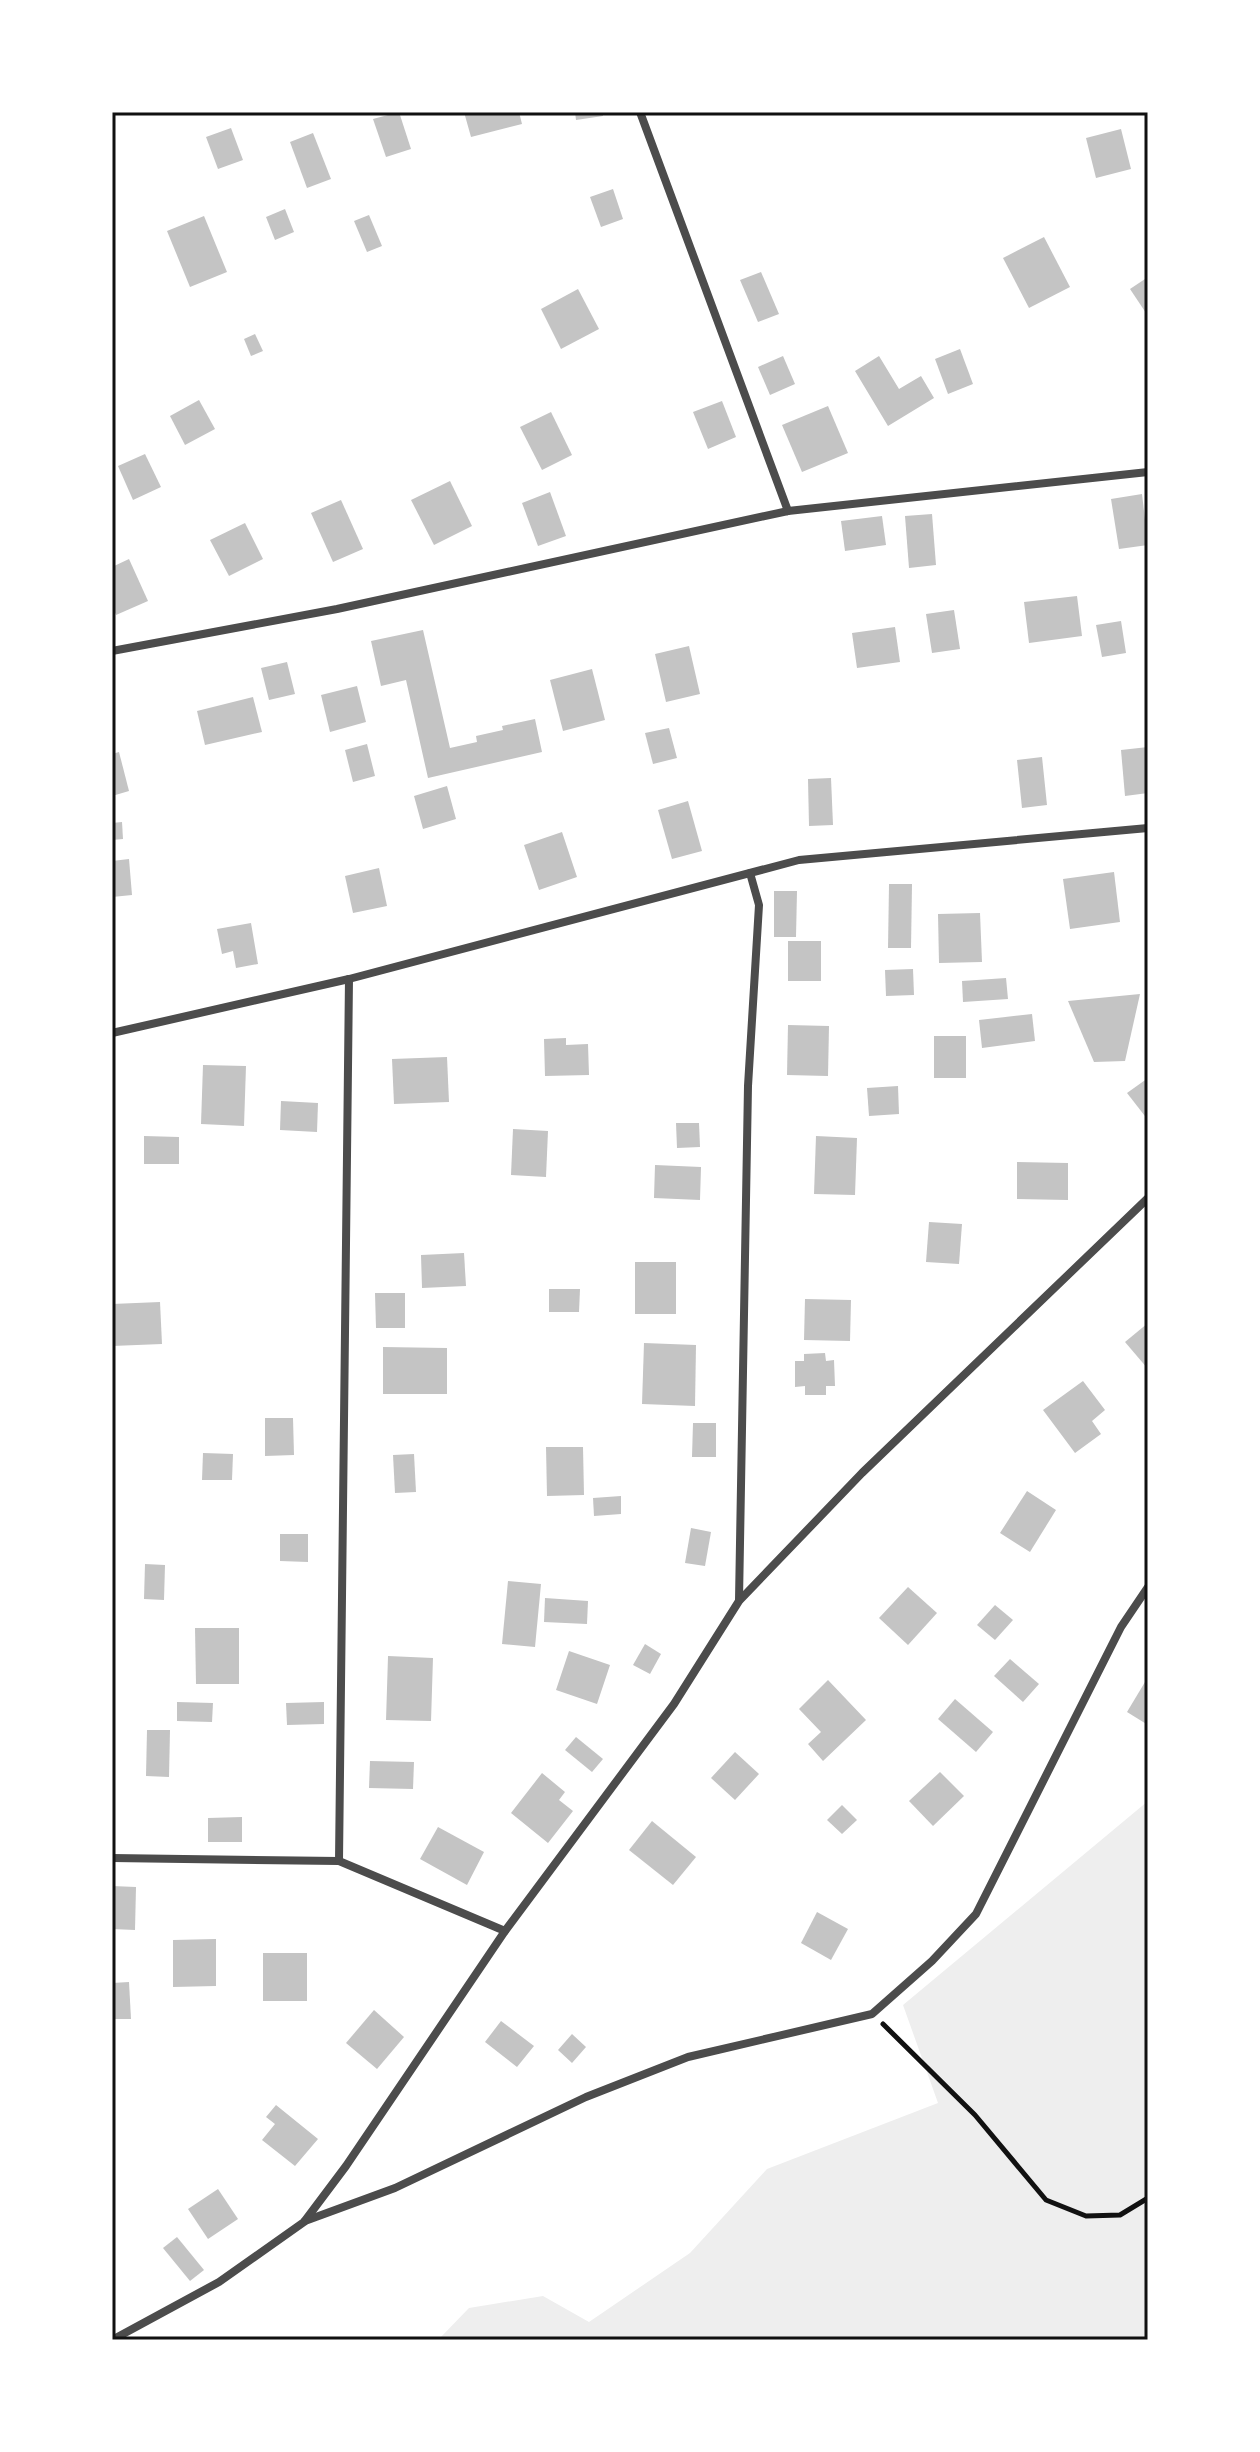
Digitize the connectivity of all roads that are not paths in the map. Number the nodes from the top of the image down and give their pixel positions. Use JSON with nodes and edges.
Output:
{"nodes":[{"id":1,"x":640,"y":112,"type":"edge"},
{"id":2,"x":1148,"y":472,"type":"edge"},
{"id":3,"x":788,"y":511,"type":"junction"},
{"id":4,"x":112,"y":651,"type":"edge"},
{"id":5,"x":1148,"y":828,"type":"edge"},
{"id":6,"x":750,"y":873,"type":"junction"},
{"id":7,"x":349,"y":979,"type":"junction"},
{"id":8,"x":112,"y":1033,"type":"edge"},
{"id":9,"x":1148,"y":1198,"type":"edge"},
{"id":10,"x":1148,"y":1587,"type":"edge"},
{"id":11,"x":739,"y":1601,"type":"junction"},
{"id":12,"x":112,"y":1858,"type":"edge"},
{"id":13,"x":339,"y":1861,"type":"junction"},
{"id":14,"x":505,"y":1931,"type":"junction"},
{"id":15,"x":304,"y":2222,"type":"junction"},
{"id":16,"x":112,"y":2340,"type":"edge"}],
"edges":[{"from":1,"to":3,"type":"street"},
{"from":2,"to":3,"type":"street"},
{"from":3,"to":4,"type":"street"},
{"from":5,"to":6,"type":"street"},
{"from":6,"to":7,"type":"street"},
{"from":6,"to":11,"type":"street"},
{"from":7,"to":8,"type":"street"},
{"from":7,"to":13,"type":"street"},
{"from":9,"to":11,"type":"street"},
{"from":10,"to":15,"type":"street"},
{"from":11,"to":14,"type":"street"},
{"from":12,"to":13,"type":"street"},
{"from":13,"to":14,"type":"street"},
{"from":14,"to":15,"type":"street"},
{"from":15,"to":16,"type":"street"}]}
